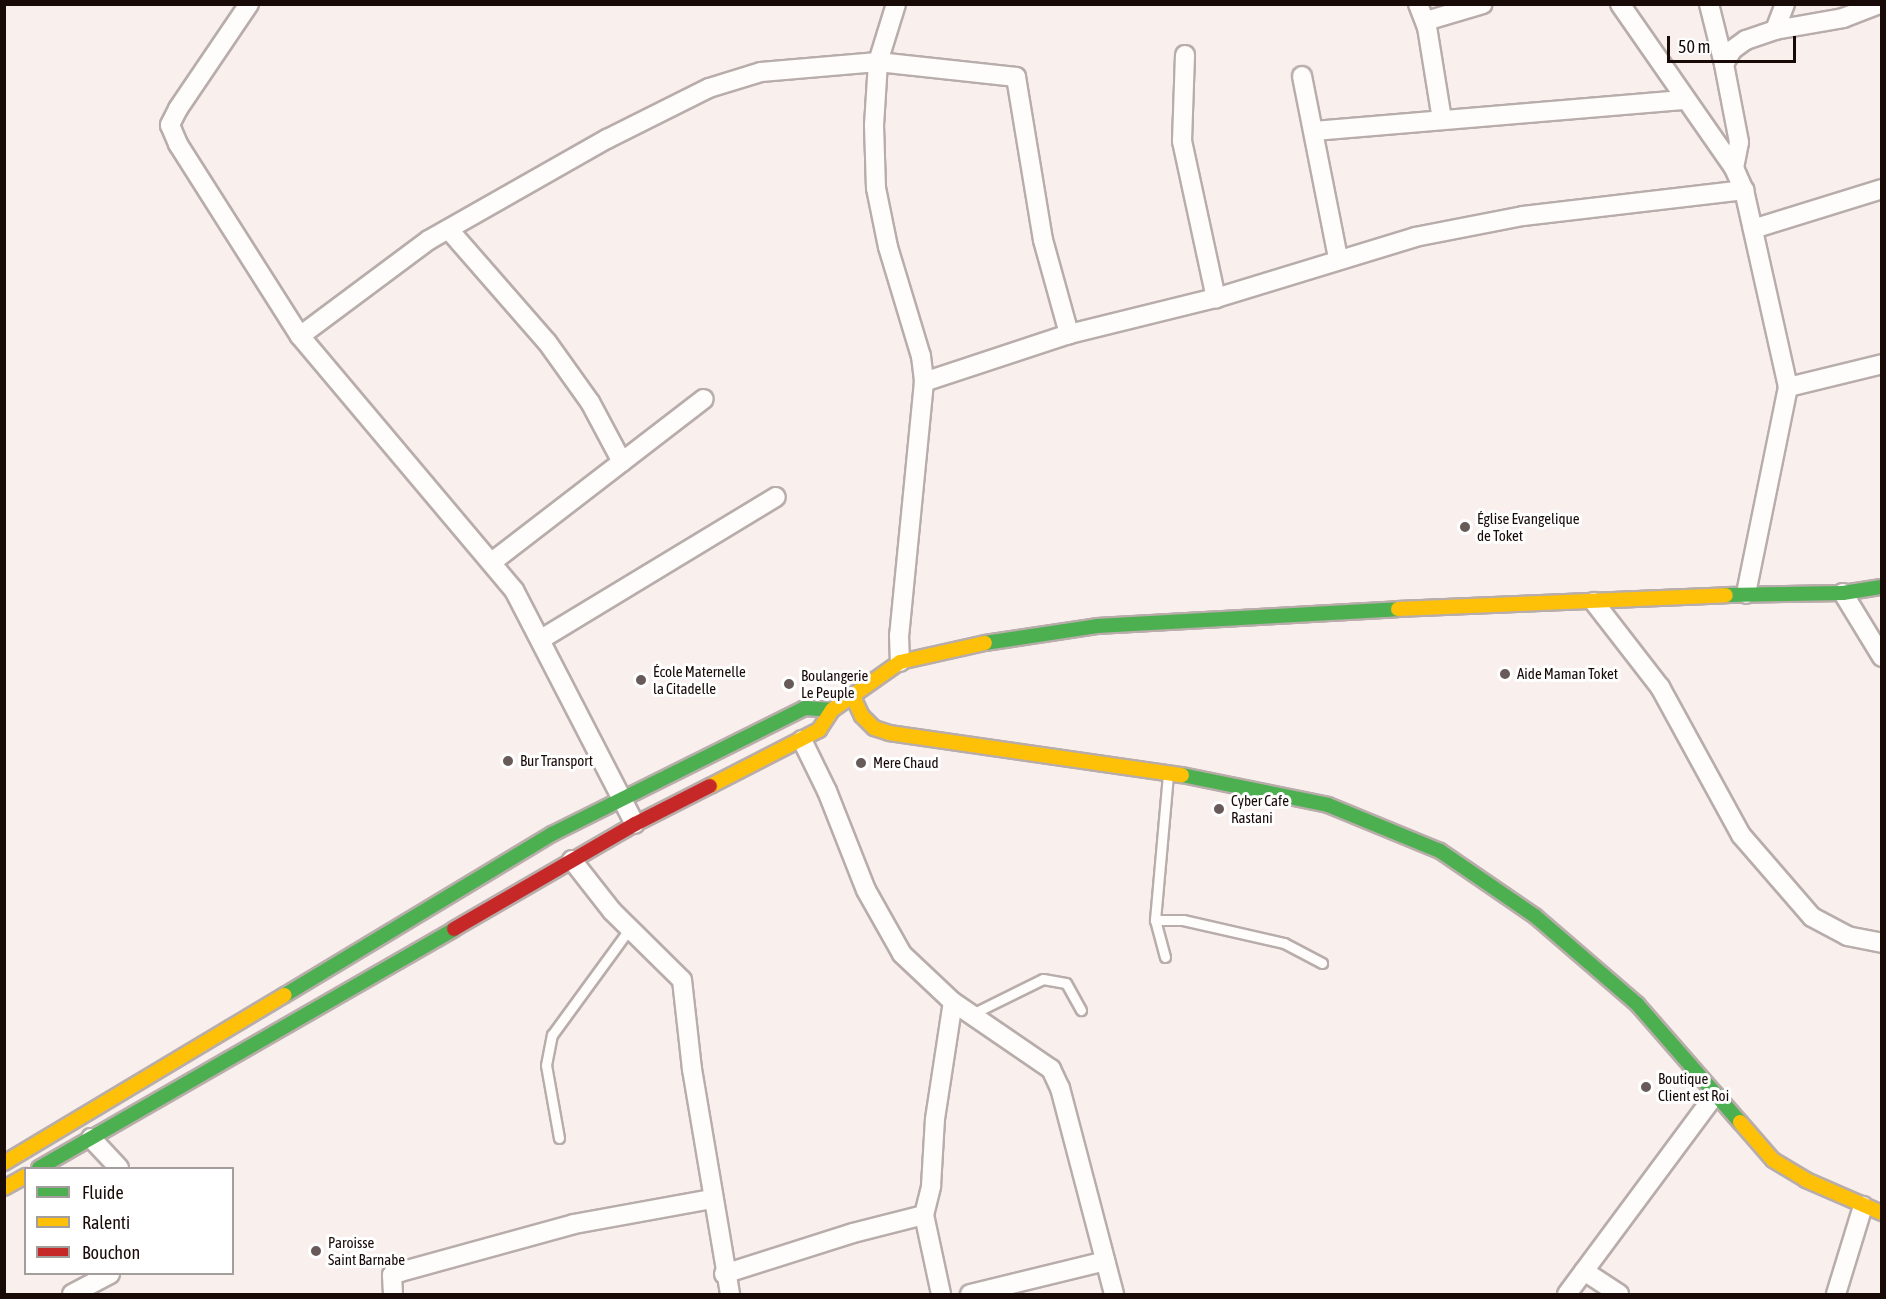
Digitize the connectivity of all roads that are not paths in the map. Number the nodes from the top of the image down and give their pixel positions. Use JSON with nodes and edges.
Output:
{"nodes":[{"id":1,"x":249,"y":4,"type":"edge"},
{"id":2,"x":896,"y":4,"type":"edge"},
{"id":3,"x":1483,"y":4,"type":"edge"},
{"id":4,"x":1620,"y":4,"type":"edge"},
{"id":5,"x":1709,"y":4,"type":"edge"},
{"id":6,"x":1785,"y":4,"type":"edge"},
{"id":7,"x":1880,"y":4,"type":"edge"},
{"id":8,"x":1422,"y":13,"type":"edge"},
{"id":9,"x":1775,"y":30,"type":"junction"},
{"id":10,"x":1185,"y":56,"type":"dead end"},
{"id":11,"x":878,"y":62,"type":"junction"},
{"id":12,"x":1724,"y":64,"type":"junction"},
{"id":13,"x":1302,"y":76,"type":"dead end"},
{"id":14,"x":1686,"y":100,"type":"junction"},
{"id":15,"x":1442,"y":120,"type":"junction"},
{"id":16,"x":1314,"y":131,"type":"junction"},
{"id":17,"x":1734,"y":168,"type":"junction"},
{"id":18,"x":1881,"y":189,"type":"edge"},
{"id":19,"x":1744,"y":190,"type":"junction"},
{"id":20,"x":1753,"y":230,"type":"junction"},
{"id":21,"x":450,"y":231,"type":"junction"},
{"id":22,"x":1338,"y":258,"type":"junction"},
{"id":23,"x":1216,"y":298,"type":"junction"},
{"id":24,"x":1069,"y":334,"type":"junction"},
{"id":25,"x":300,"y":336,"type":"junction"},
{"id":26,"x":1881,"y":364,"type":"edge"},
{"id":27,"x":924,"y":382,"type":"junction"},
{"id":28,"x":1788,"y":387,"type":"junction"},
{"id":29,"x":704,"y":399,"type":"dead end"},
{"id":30,"x":622,"y":462,"type":"junction"},
{"id":31,"x":776,"y":497,"type":"dead end"},
{"id":32,"x":492,"y":562,"type":"junction"},
{"id":33,"x":1881,"y":586,"type":"edge"},
{"id":34,"x":1843,"y":593,"type":"junction"},
{"id":35,"x":1746,"y":594,"type":"junction"},
{"id":36,"x":1594,"y":602,"type":"junction"},
{"id":37,"x":543,"y":638,"type":"junction"},
{"id":38,"x":1881,"y":657,"type":"edge"},
{"id":39,"x":900,"y":663,"type":"junction"},
{"id":40,"x":853,"y":697,"type":"junction"},
{"id":41,"x":832,"y":710,"type":"junction"},
{"id":42,"x":802,"y":740,"type":"junction"},
{"id":43,"x":1168,"y":771,"type":"junction"},
{"id":44,"x":622,"y":800,"type":"junction"},
{"id":45,"x":635,"y":824,"type":"junction"},
{"id":46,"x":572,"y":860,"type":"junction"},
{"id":47,"x":1155,"y":920,"type":"junction"},
{"id":48,"x":630,"y":928,"type":"junction"},
{"id":49,"x":1881,"y":943,"type":"edge"},
{"id":50,"x":1165,"y":957,"type":"dead end"},
{"id":51,"x":1322,"y":963,"type":"dead end"},
{"id":52,"x":953,"y":1002,"type":"junction"},
{"id":53,"x":1081,"y":1010,"type":"dead end"},
{"id":54,"x":970,"y":1015,"type":"junction"},
{"id":55,"x":1714,"y":1096,"type":"junction"},
{"id":56,"x":91,"y":1138,"type":"junction"},
{"id":57,"x":559,"y":1138,"type":"dead end"},
{"id":58,"x":4,"y":1163,"type":"edge"},
{"id":59,"x":41,"y":1167,"type":"edge"},
{"id":60,"x":118,"y":1167,"type":"edge"},
{"id":61,"x":24,"y":1177,"type":"edge"},
{"id":62,"x":4,"y":1188,"type":"edge"},
{"id":63,"x":712,"y":1198,"type":"junction"},
{"id":64,"x":1863,"y":1206,"type":"junction"},
{"id":65,"x":1881,"y":1213,"type":"edge"},
{"id":66,"x":924,"y":1215,"type":"junction"},
{"id":67,"x":1105,"y":1261,"type":"junction"},
{"id":68,"x":1584,"y":1271,"type":"junction"},
{"id":69,"x":724,"y":1274,"type":"junction"},
{"id":70,"x":108,"y":1275,"type":"edge"},
{"id":71,"x":72,"y":1294,"type":"edge"},
{"id":72,"x":393,"y":1294,"type":"edge"},
{"id":73,"x":730,"y":1294,"type":"edge"},
{"id":74,"x":941,"y":1294,"type":"edge"},
{"id":75,"x":970,"y":1294,"type":"edge"},
{"id":76,"x":1114,"y":1294,"type":"edge"},
{"id":77,"x":1567,"y":1294,"type":"edge"},
{"id":78,"x":1619,"y":1294,"type":"edge"},
{"id":79,"x":1836,"y":1294,"type":"edge"}],
"edges":[{"from":1,"to":25,"type":"street"},
{"from":2,"to":11,"type":"street"},
{"from":3,"to":8,"type":"street"},
{"from":4,"to":14,"type":"street"},
{"from":5,"to":12,"type":"street"},
{"from":6,"to":9,"type":"street"},
{"from":7,"to":9,"type":"street"},
{"from":8,"to":15,"type":"street"},
{"from":9,"to":12,"type":"street"},
{"from":10,"to":23,"type":"street"},
{"from":11,"to":21,"type":"street"},
{"from":11,"to":24,"type":"street"},
{"from":11,"to":27,"type":"street"},
{"from":12,"to":17,"type":"street"},
{"from":13,"to":16,"type":"street"},
{"from":14,"to":15,"type":"street"},
{"from":14,"to":17,"type":"street"},
{"from":15,"to":16,"type":"street"},
{"from":16,"to":22,"type":"street"},
{"from":17,"to":19,"type":"street"},
{"from":18,"to":20,"type":"street"},
{"from":19,"to":20,"type":"street"},
{"from":19,"to":22,"type":"street"},
{"from":20,"to":28,"type":"street"},
{"from":21,"to":25,"type":"street"},
{"from":21,"to":30,"type":"street"},
{"from":22,"to":23,"type":"street"},
{"from":23,"to":24,"type":"street"},
{"from":24,"to":27,"type":"street"},
{"from":25,"to":32,"type":"street"},
{"from":26,"to":28,"type":"street"},
{"from":27,"to":39,"type":"street"},
{"from":28,"to":35,"type":"street"},
{"from":29,"to":30,"type":"street"},
{"from":30,"to":32,"type":"street"},
{"from":31,"to":37,"type":"street"},
{"from":32,"to":37,"type":"street"},
{"from":33,"to":34,"type":"street"},
{"from":34,"to":35,"type":"street"},
{"from":34,"to":38,"type":"street"},
{"from":35,"to":36,"type":"street"},
{"from":36,"to":39,"type":"street"},
{"from":36,"to":49,"type":"street"},
{"from":37,"to":44,"type":"street"},
{"from":39,"to":40,"type":"street"},
{"from":40,"to":41,"type":"street"},
{"from":40,"to":43,"type":"street"},
{"from":41,"to":42,"type":"street"},
{"from":41,"to":44,"type":"street"},
{"from":42,"to":45,"type":"street"},
{"from":42,"to":52,"type":"street"},
{"from":43,"to":47,"type":"lane"},
{"from":43,"to":55,"type":"street"},
{"from":44,"to":45,"type":"street"},
{"from":44,"to":58,"type":"street"},
{"from":45,"to":46,"type":"street"},
{"from":46,"to":48,"type":"street"},
{"from":46,"to":56,"type":"street"},
{"from":47,"to":50,"type":"lane"},
{"from":47,"to":51,"type":"lane"},
{"from":48,"to":57,"type":"lane"},
{"from":48,"to":63,"type":"street"},
{"from":52,"to":54,"type":"street"},
{"from":52,"to":66,"type":"street"},
{"from":53,"to":54,"type":"lane"},
{"from":54,"to":67,"type":"street"},
{"from":55,"to":64,"type":"street"},
{"from":55,"to":68,"type":"street"},
{"from":56,"to":59,"type":"street"},
{"from":56,"to":60,"type":"street"},
{"from":61,"to":62,"type":"street"},
{"from":63,"to":69,"type":"street"},
{"from":63,"to":72,"type":"street"},
{"from":64,"to":65,"type":"street"},
{"from":64,"to":79,"type":"street"},
{"from":66,"to":69,"type":"street"},
{"from":66,"to":74,"type":"street"},
{"from":67,"to":75,"type":"street"},
{"from":67,"to":76,"type":"street"},
{"from":68,"to":77,"type":"street"},
{"from":68,"to":78,"type":"street"},
{"from":69,"to":73,"type":"street"},
{"from":70,"to":71,"type":"street"}]}
